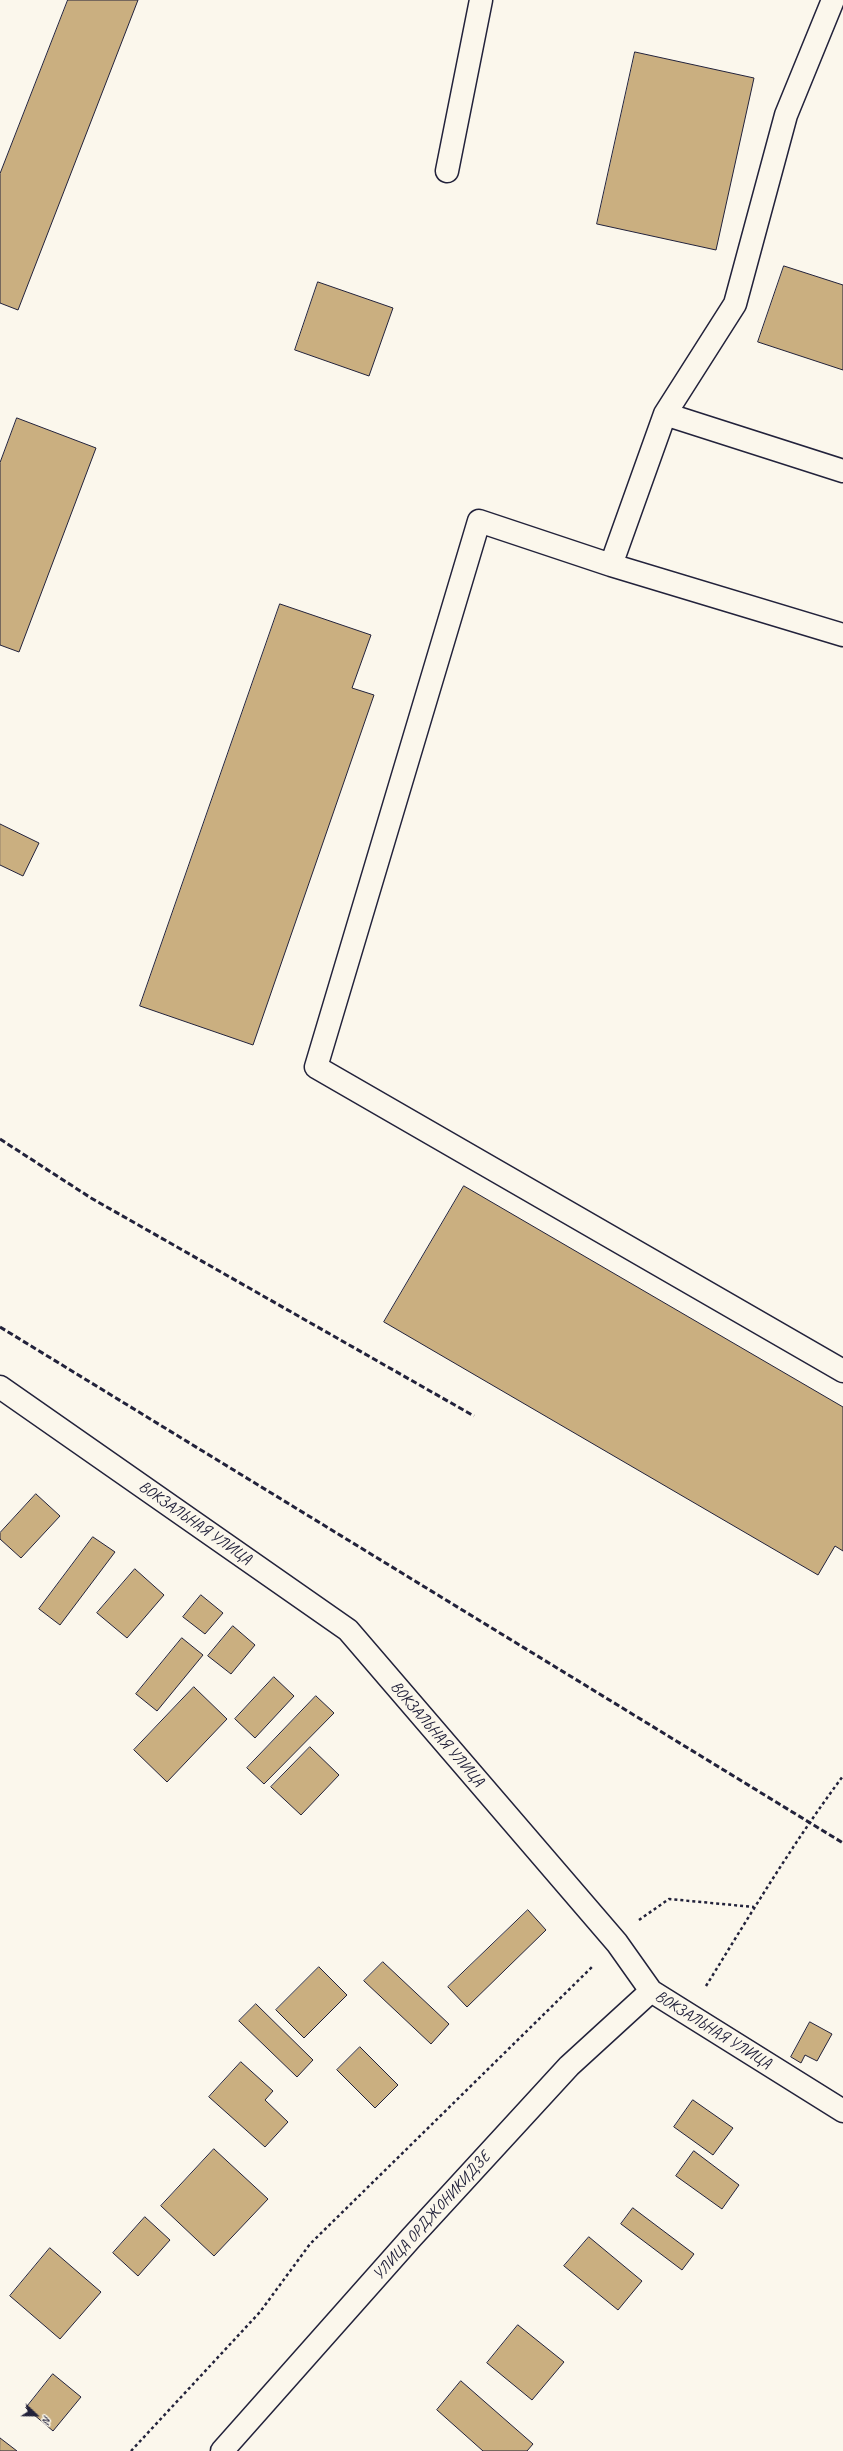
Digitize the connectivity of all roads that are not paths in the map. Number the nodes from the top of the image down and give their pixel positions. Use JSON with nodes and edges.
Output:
{"nodes":[{"id":1,"x":481,"y":0,"type":"edge"},
{"id":2,"x":833,"y":0,"type":"edge"},
{"id":3,"x":447,"y":171,"type":"dead end"},
{"id":4,"x":665,"y":414,"type":"junction"},
{"id":5,"x":843,"y":470,"type":"edge"},
{"id":6,"x":611,"y":565,"type":"junction"},
{"id":7,"x":843,"y":635,"type":"edge"},
{"id":8,"x":843,"y":1371,"type":"edge"},
{"id":9,"x":0,"y":1387,"type":"edge"},
{"id":10,"x":651,"y":1991,"type":"junction"},
{"id":11,"x":843,"y":2111,"type":"edge"},
{"id":12,"x":222,"y":2451,"type":"edge"}],
"edges":[{"from":1,"to":3,"type":"street"},
{"from":2,"to":4,"type":"street"},
{"from":4,"to":5,"type":"street"},
{"from":4,"to":6,"type":"street"},
{"from":6,"to":7,"type":"street"},
{"from":6,"to":8,"type":"street"},
{"from":9,"to":10,"type":"street","name":"ВОКЗАЛЬНАЯ УЛИЦА"},
{"from":10,"to":11,"type":"street","name":"ВОКЗАЛЬНАЯ УЛИЦА"},
{"from":10,"to":12,"type":"street","name":"УЛИЦА ОРДЖОНИКИДЗЕ"}]}
